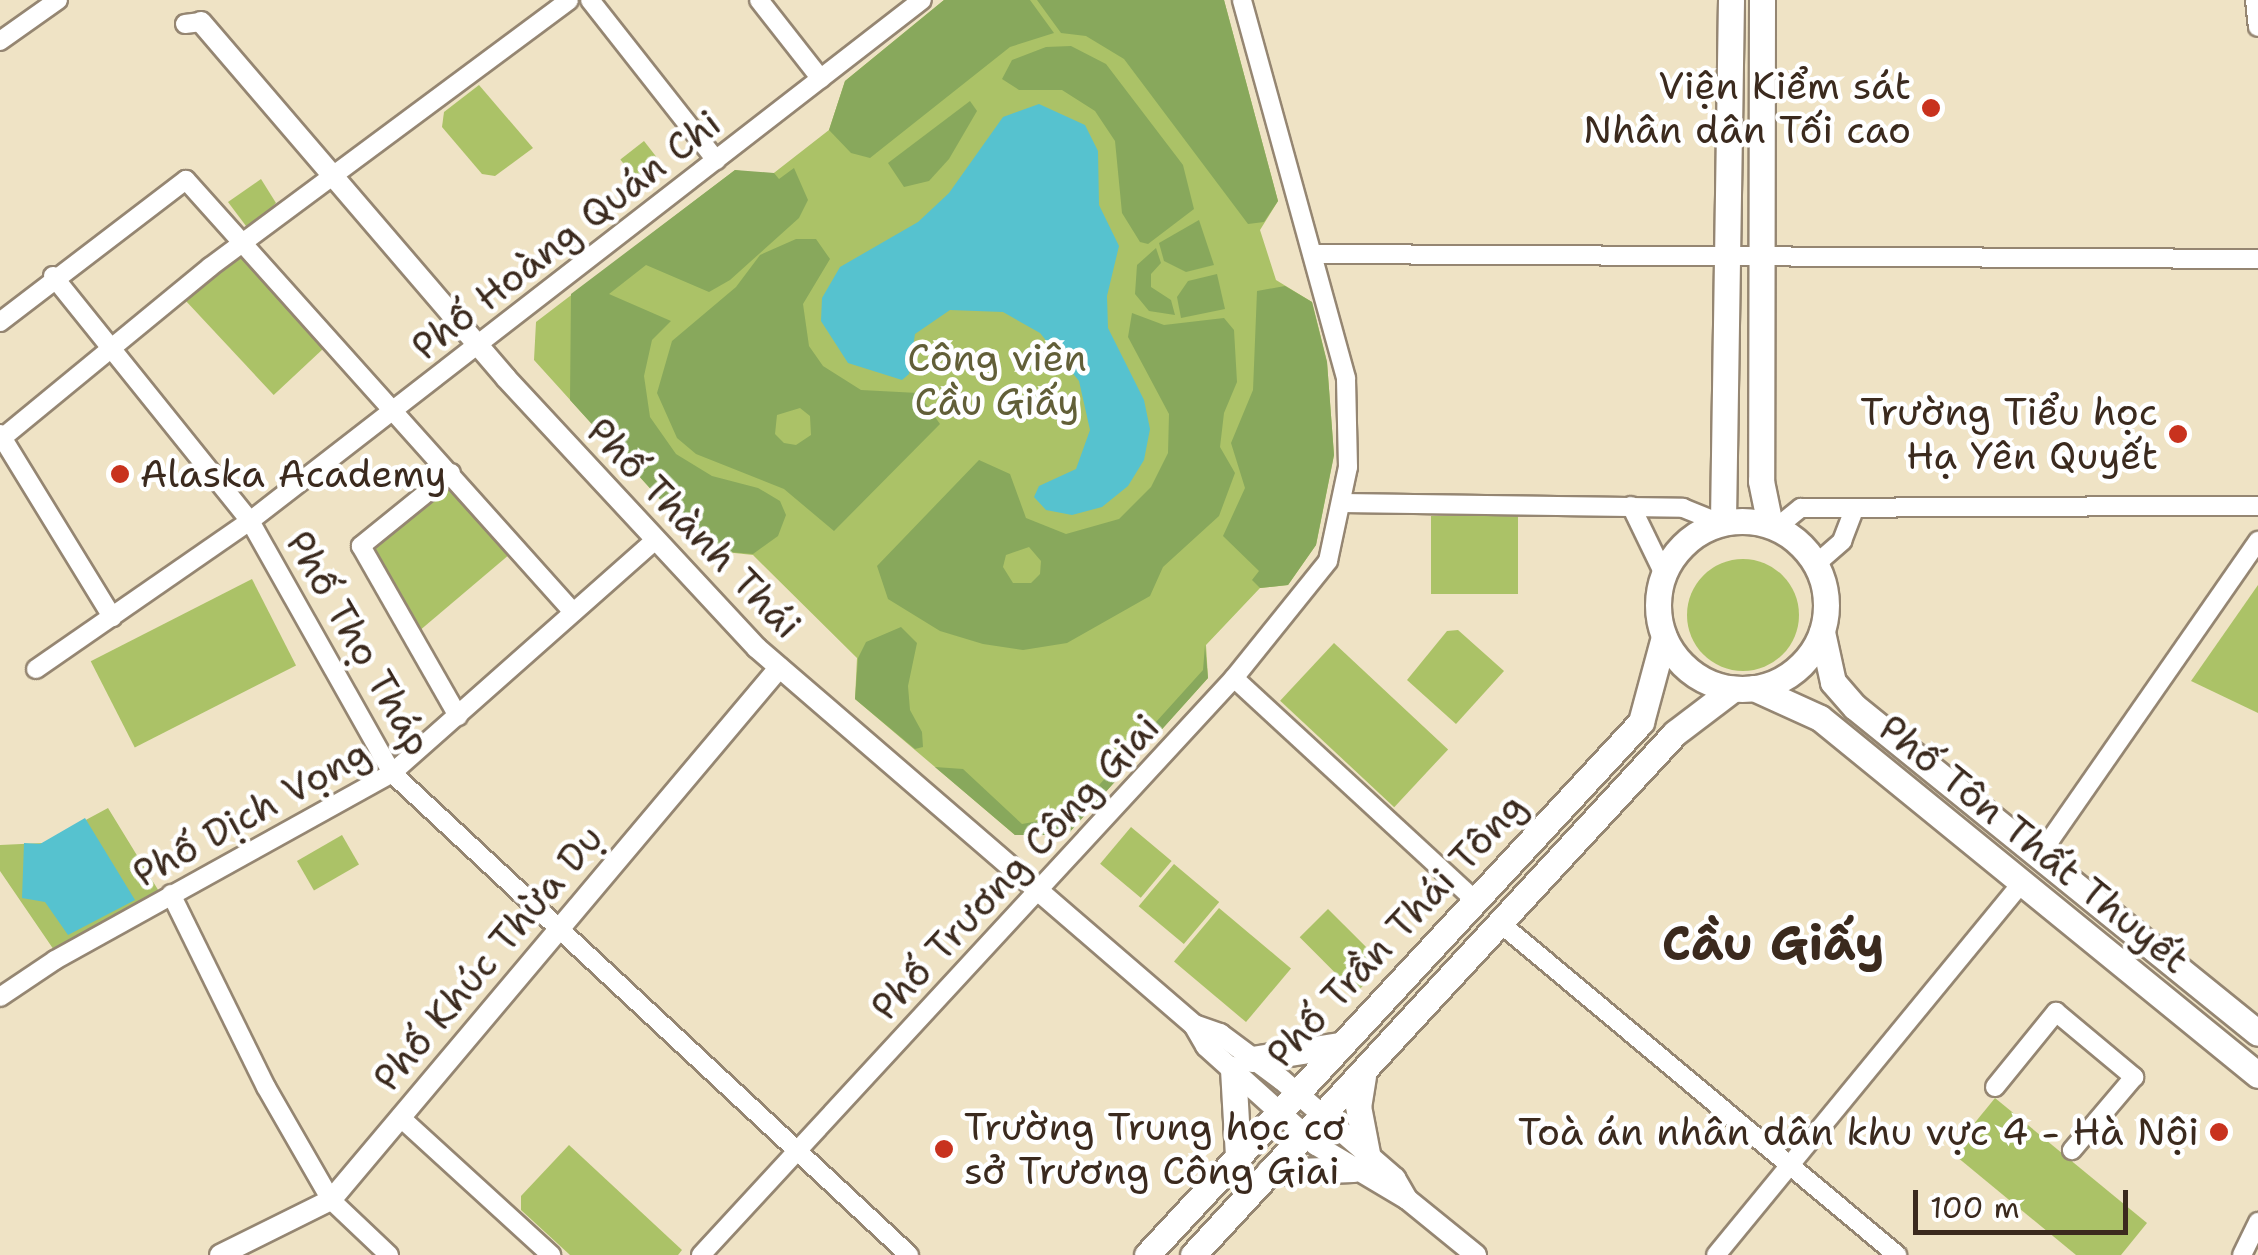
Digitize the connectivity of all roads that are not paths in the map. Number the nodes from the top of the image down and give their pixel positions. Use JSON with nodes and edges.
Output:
{"nodes":[{"id":1,"x":58,"y":0,"type":"edge"},
{"id":2,"x":569,"y":0,"type":"edge"},
{"id":3,"x":590,"y":0,"type":"edge"},
{"id":4,"x":759,"y":0,"type":"edge"},
{"id":5,"x":922,"y":0,"type":"edge"},
{"id":6,"x":1242,"y":0,"type":"edge"},
{"id":7,"x":1731,"y":0,"type":"edge"},
{"id":8,"x":1762,"y":0,"type":"edge"},
{"id":9,"x":2254,"y":0,"type":"edge"},
{"id":10,"x":193,"y":23,"type":"dead end"},
{"id":11,"x":2258,"y":27,"type":"edge"},
{"id":12,"x":0,"y":41,"type":"edge"},
{"id":13,"x":821,"y":79,"type":"junction"},
{"id":14,"x":716,"y":160,"type":"junction"},
{"id":15,"x":336,"y":176,"type":"junction"},
{"id":16,"x":246,"y":244,"type":"junction"},
{"id":17,"x":1313,"y":254,"type":"junction"},
{"id":18,"x":1731,"y":256,"type":"junction"},
{"id":19,"x":1761,"y":256,"type":"junction"},
{"id":20,"x":2258,"y":259,"type":"edge"},
{"id":21,"x":53,"y":276,"type":"junction"},
{"id":22,"x":0,"y":322,"type":"edge"},
{"id":23,"x":478,"y":344,"type":"junction"},
{"id":24,"x":114,"y":346,"type":"junction"},
{"id":25,"x":396,"y":408,"type":"junction"},
{"id":26,"x":1,"y":436,"type":"edge"},
{"id":27,"x":451,"y":473,"type":"junction"},
{"id":28,"x":1725,"y":481,"type":"junction"},
{"id":29,"x":1761,"y":481,"type":"junction"},
{"id":30,"x":1342,"y":503,"type":"junction"},
{"id":31,"x":1630,"y":506,"type":"junction"},
{"id":32,"x":2258,"y":506,"type":"edge"},
{"id":33,"x":1854,"y":509,"type":"junction"},
{"id":34,"x":250,"y":520,"type":"junction"},
{"id":35,"x":1720,"y":521,"type":"junction"},
{"id":36,"x":1773,"y":527,"type":"junction"},
{"id":37,"x":2258,"y":541,"type":"edge"},
{"id":38,"x":652,"y":543,"type":"junction"},
{"id":39,"x":1816,"y":564,"type":"junction"},
{"id":40,"x":1664,"y":572,"type":"junction"},
{"id":41,"x":573,"y":612,"type":"junction"},
{"id":42,"x":112,"y":617,"type":"junction"},
{"id":43,"x":1822,"y":632,"type":"junction"},
{"id":44,"x":1664,"y":637,"type":"junction"},
{"id":45,"x":36,"y":668,"type":"dead end"},
{"id":46,"x":780,"y":668,"type":"junction"},
{"id":47,"x":1234,"y":678,"type":"junction"},
{"id":48,"x":1743,"y":688,"type":"junction"},
{"id":49,"x":1646,"y":713,"type":"junction"},
{"id":50,"x":458,"y":716,"type":"junction"},
{"id":51,"x":1675,"y":733,"type":"junction"},
{"id":52,"x":392,"y":773,"type":"junction"},
{"id":53,"x":2039,"y":856,"type":"junction"},
{"id":54,"x":2022,"y":883,"type":"junction"},
{"id":55,"x":2077,"y":887,"type":"junction"},
{"id":56,"x":171,"y":894,"type":"junction"},
{"id":57,"x":1036,"y":894,"type":"junction"},
{"id":58,"x":1476,"y":900,"type":"junction"},
{"id":59,"x":2058,"y":912,"type":"junction"},
{"id":60,"x":1500,"y":923,"type":"junction"},
{"id":61,"x":559,"y":926,"type":"junction"},
{"id":62,"x":0,"y":998,"type":"edge"},
{"id":63,"x":2258,"y":1033,"type":"edge"},
{"id":64,"x":1339,"y":1046,"type":"junction"},
{"id":65,"x":1242,"y":1064,"type":"junction"},
{"id":66,"x":2258,"y":1075,"type":"edge"},
{"id":67,"x":1363,"y":1076,"type":"junction"},
{"id":68,"x":1995,"y":1087,"type":"dead end"},
{"id":69,"x":1296,"y":1092,"type":"junction"},
{"id":70,"x":1278,"y":1112,"type":"junction"},
{"id":71,"x":1325,"y":1116,"type":"junction"},
{"id":72,"x":400,"y":1117,"type":"junction"},
{"id":73,"x":1306,"y":1135,"type":"junction"},
{"id":74,"x":797,"y":1150,"type":"junction"},
{"id":75,"x":2072,"y":1150,"type":"dead end"},
{"id":76,"x":1238,"y":1155,"type":"junction"},
{"id":77,"x":1360,"y":1161,"type":"junction"},
{"id":78,"x":1791,"y":1164,"type":"junction"},
{"id":79,"x":1269,"y":1172,"type":"junction"},
{"id":80,"x":331,"y":1200,"type":"junction"},
{"id":81,"x":2258,"y":1222,"type":"edge"},
{"id":82,"x":220,"y":1255,"type":"edge"},
{"id":83,"x":389,"y":1255,"type":"edge"},
{"id":84,"x":551,"y":1255,"type":"edge"},
{"id":85,"x":701,"y":1255,"type":"edge"},
{"id":86,"x":909,"y":1255,"type":"edge"},
{"id":87,"x":1147,"y":1255,"type":"edge"},
{"id":88,"x":1193,"y":1255,"type":"edge"},
{"id":89,"x":1476,"y":1255,"type":"edge"},
{"id":90,"x":1716,"y":1255,"type":"edge"},
{"id":91,"x":1897,"y":1255,"type":"edge"},
{"id":92,"x":2242,"y":1255,"type":"edge"}],
"edges":[{"from":1,"to":12,"type":"street"},
{"from":2,"to":15,"type":"street"},
{"from":3,"to":14,"type":"street"},
{"from":4,"to":13,"type":"street"},
{"from":5,"to":13,"type":"street","name":"Phố Hoàng Quán Chi"},
{"from":6,"to":17,"type":"street","name":"Phố Trương Công Giai"},
{"from":7,"to":18,"type":"main road"},
{"from":8,"to":19,"type":"main road"},
{"from":9,"to":11,"type":"street"},
{"from":10,"to":15,"type":"street","name":"Phố Thành Thái"},
{"from":13,"to":14,"type":"street","name":"Phố Hoàng Quán Chi"},
{"from":14,"to":23,"type":"street","name":"Phố Hoàng Quán Chi"},
{"from":15,"to":16,"type":"street"},
{"from":15,"to":23,"type":"street","name":"Phố Thành Thái"},
{"from":16,"to":21,"type":"street"},
{"from":16,"to":24,"type":"street"},
{"from":16,"to":25,"type":"street"},
{"from":17,"to":18,"type":"street"},
{"from":17,"to":30,"type":"street","name":"Phố Trương Công Giai"},
{"from":18,"to":19,"type":"street"},
{"from":18,"to":28,"type":"main road"},
{"from":19,"to":20,"type":"street"},
{"from":19,"to":29,"type":"main road"},
{"from":21,"to":22,"type":"street"},
{"from":21,"to":24,"type":"street","name":"Phố Thọ Tháp"},
{"from":23,"to":25,"type":"street","name":"Phố Hoàng Quán Chi"},
{"from":23,"to":38,"type":"street","name":"Phố Thành Thái"},
{"from":24,"to":26,"type":"street"},
{"from":24,"to":34,"type":"street","name":"Phố Thọ Tháp"},
{"from":25,"to":27,"type":"street"},
{"from":25,"to":34,"type":"street","name":"Phố Hoàng Quán Chi"},
{"from":26,"to":42,"type":"street"},
{"from":27,"to":41,"type":"street"},
{"from":27,"to":50,"type":"street"},
{"from":28,"to":29,"type":"main road"},
{"from":28,"to":35,"type":"main road"},
{"from":29,"to":36,"type":"main road"},
{"from":30,"to":31,"type":"street"},
{"from":30,"to":47,"type":"street","name":"Phố Trương Công Giai"},
{"from":31,"to":35,"type":"street"},
{"from":31,"to":40,"type":"street"},
{"from":32,"to":33,"type":"street"},
{"from":33,"to":36,"type":"street"},
{"from":33,"to":39,"type":"street"},
{"from":34,"to":42,"type":"street","name":"Phố Hoàng Quán Chi"},
{"from":34,"to":52,"type":"street","name":"Phố Thọ Tháp"},
{"from":35,"to":36,"type":"main road"},
{"from":35,"to":40,"type":"main road"},
{"from":36,"to":39,"type":"main road"},
{"from":37,"to":53,"type":"street"},
{"from":38,"to":41,"type":"street","name":"Phố Dịch Vọng"},
{"from":38,"to":46,"type":"street","name":"Phố Thành Thái"},
{"from":39,"to":43,"type":"main road"},
{"from":40,"to":44,"type":"main road"},
{"from":41,"to":50,"type":"street","name":"Phố Dịch Vọng"},
{"from":42,"to":45,"type":"street","name":"Phố Hoàng Quán Chi"},
{"from":43,"to":48,"type":"main road"},
{"from":43,"to":53,"type":"main road","name":"Phố Tôn Thất Thuyết"},
{"from":44,"to":48,"type":"main road"},
{"from":44,"to":49,"type":"main road","name":"Phố Trần Thái Tông"},
{"from":46,"to":57,"type":"street","name":"Phố Thành Thái"},
{"from":46,"to":61,"type":"street","name":"Phố Khúc Thừa Dụ"},
{"from":47,"to":57,"type":"street","name":"Phố Trương Công Giai"},
{"from":47,"to":58,"type":"street"},
{"from":48,"to":51,"type":"main road","name":"Phố Trần Thái Tông"},
{"from":48,"to":54,"type":"main road","name":"Phố Tôn Thất Thuyết"},
{"from":49,"to":51,"type":"main road"},
{"from":49,"to":58,"type":"main road","name":"Phố Trần Thái Tông"},
{"from":50,"to":52,"type":"street","name":"Phố Dịch Vọng"},
{"from":51,"to":60,"type":"main road","name":"Phố Trần Thái Tông"},
{"from":52,"to":56,"type":"street","name":"Phố Dịch Vọng"},
{"from":52,"to":61,"type":"street","name":"Phố Thọ Tháp"},
{"from":53,"to":55,"type":"main road","name":"Phố Tôn Thất Thuyết"},
{"from":54,"to":59,"type":"main road","name":"Phố Tôn Thất Thuyết"},
{"from":54,"to":78,"type":"street"},
{"from":55,"to":59,"type":"main road"},
{"from":55,"to":63,"type":"main road","name":"Phố Tôn Thất Thuyết"},
{"from":56,"to":62,"type":"street","name":"Phố Dịch Vọng"},
{"from":56,"to":80,"type":"street"},
{"from":57,"to":65,"type":"street","name":"Phố Thành Thái"},
{"from":57,"to":74,"type":"street","name":"Phố Trương Công Giai"},
{"from":58,"to":64,"type":"main road","name":"Phố Trần Thái Tông"},
{"from":59,"to":66,"type":"main road","name":"Phố Tôn Thất Thuyết"},
{"from":60,"to":67,"type":"main road","name":"Phố Trần Thái Tông"},
{"from":60,"to":78,"type":"street"},
{"from":61,"to":72,"type":"street","name":"Phố Khúc Thừa Dụ"},
{"from":61,"to":74,"type":"street","name":"Phố Thọ Tháp"},
{"from":64,"to":65,"type":"main road"},
{"from":64,"to":69,"type":"main road","name":"Phố Trần Thái Tông"},
{"from":65,"to":69,"type":"street","name":"Phố Thành Thái"},
{"from":65,"to":70,"type":"street","name":"Phố Thành Thái"},
{"from":65,"to":76,"type":"main road"},
{"from":67,"to":71,"type":"main road","name":"Phố Trần Thái Tông"},
{"from":67,"to":77,"type":"main road"},
{"from":68,"to":75,"type":"street"},
{"from":69,"to":70,"type":"main road","name":"Phố Trần Thái Tông"},
{"from":69,"to":71,"type":"street","name":"Phố Thành Thái"},
{"from":70,"to":73,"type":"street","name":"Phố Thành Thái"},
{"from":70,"to":76,"type":"main road","name":"Phố Trần Thái Tông"},
{"from":71,"to":73,"type":"main road","name":"Phố Trần Thái Tông"},
{"from":71,"to":77,"type":"street","name":"Phố Thành Thái"},
{"from":72,"to":80,"type":"street","name":"Phố Khúc Thừa Dụ"},
{"from":72,"to":84,"type":"street"},
{"from":73,"to":77,"type":"street","name":"Phố Thành Thái"},
{"from":73,"to":79,"type":"main road","name":"Phố Trần Thái Tông"},
{"from":74,"to":85,"type":"street","name":"Phố Trương Công Giai"},
{"from":74,"to":86,"type":"street","name":"Phố Thọ Tháp"},
{"from":76,"to":87,"type":"main road","name":"Phố Trần Thái Tông"},
{"from":77,"to":79,"type":"main road"},
{"from":77,"to":89,"type":"street"},
{"from":78,"to":90,"type":"street"},
{"from":78,"to":91,"type":"street"},
{"from":79,"to":88,"type":"main road","name":"Phố Trần Thái Tông"},
{"from":80,"to":82,"type":"street","name":"Phố Khúc Thừa Dụ"},
{"from":80,"to":83,"type":"street"},
{"from":81,"to":92,"type":"street"}]}
